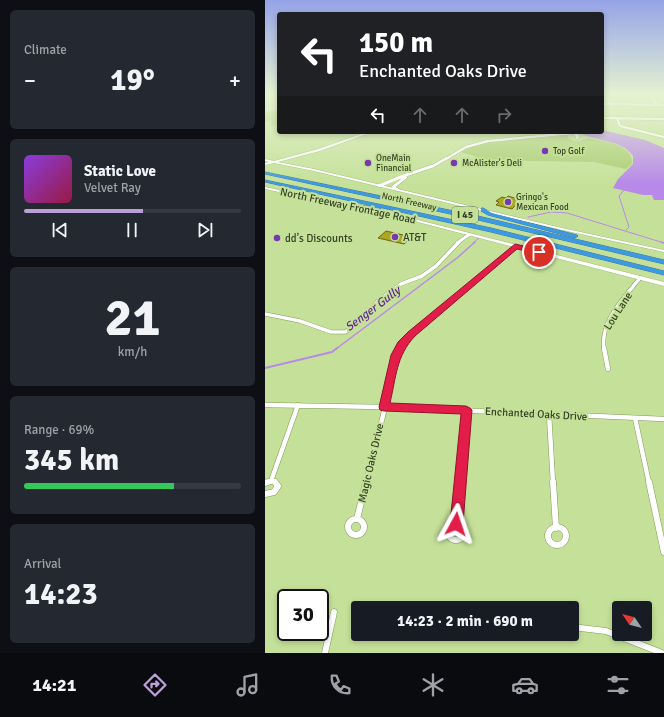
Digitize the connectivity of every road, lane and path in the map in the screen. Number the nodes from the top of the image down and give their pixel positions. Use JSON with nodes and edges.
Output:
{"nodes":[{"id":1,"x":619,"y":123,"type":"edge"},
{"id":2,"x":365,"y":134,"type":"edge"},
{"id":3,"x":561,"y":134,"type":"edge"},
{"id":4,"x":575,"y":134,"type":"edge"},
{"id":5,"x":664,"y":137,"type":"edge"},
{"id":6,"x":577,"y":138,"type":"dead end"},
{"id":7,"x":323,"y":148,"type":"junction"},
{"id":8,"x":301,"y":155,"type":"junction"},
{"id":9,"x":275,"y":161,"type":"junction"},
{"id":10,"x":266,"y":162,"type":"edge"},
{"id":11,"x":285,"y":164,"type":"junction"},
{"id":12,"x":293,"y":165,"type":"junction"},
{"id":13,"x":265,"y":173,"type":"edge"},
{"id":14,"x":407,"y":175,"type":"junction"},
{"id":15,"x":265,"y":181,"type":"edge"},
{"id":16,"x":379,"y":186,"type":"junction"},
{"id":17,"x":265,"y":188,"type":"edge"},
{"id":18,"x":265,"y":191,"type":"edge"},
{"id":19,"x":399,"y":191,"type":"junction"},
{"id":20,"x":287,"y":192,"type":"junction"},
{"id":21,"x":360,"y":207,"type":"junction"},
{"id":22,"x":483,"y":210,"type":"junction"},
{"id":23,"x":470,"y":234,"type":"junction"},
{"id":24,"x":515,"y":247,"type":"junction"},
{"id":25,"x":664,"y":251,"type":"edge"},
{"id":26,"x":664,"y":258,"type":"edge"},
{"id":27,"x":664,"y":262,"type":"edge"},
{"id":28,"x":636,"y":266,"type":"junction"},
{"id":29,"x":664,"y":273,"type":"edge"},
{"id":30,"x":640,"y":278,"type":"junction"},
{"id":31,"x":664,"y":284,"type":"edge"},
{"id":32,"x":265,"y":314,"type":"edge"},
{"id":33,"x":608,"y":369,"type":"dead end"},
{"id":34,"x":265,"y":405,"type":"edge"},
{"id":35,"x":298,"y":405,"type":"junction"},
{"id":36,"x":384,"y":407,"type":"junction"},
{"id":37,"x":466,"y":410,"type":"junction"},
{"id":38,"x":549,"y":414,"type":"junction"},
{"id":39,"x":635,"y":418,"type":"junction"},
{"id":40,"x":664,"y":419,"type":"edge"},
{"id":41,"x":271,"y":481,"type":"junction"},
{"id":42,"x":265,"y":483,"type":"edge"},
{"id":43,"x":265,"y":494,"type":"edge"},
{"id":44,"x":357,"y":519,"type":"dead end"},
{"id":45,"x":456,"y":524,"type":"dead end"},
{"id":46,"x":556,"y":528,"type":"dead end"},
{"id":47,"x":664,"y":552,"type":"edge"},
{"id":48,"x":334,"y":612,"type":"dead end"},
{"id":49,"x":579,"y":628,"type":"edge"},
{"id":50,"x":325,"y":653,"type":"edge"},
{"id":51,"x":662,"y":653,"type":"edge"}],
"edges":[{"from":1,"to":5,"type":"street"},
{"from":2,"to":7,"type":"main road"},
{"from":3,"to":14,"type":"street"},
{"from":4,"to":6,"type":"street"},
{"from":7,"to":8,"type":"main road"},
{"from":7,"to":10,"type":"main road"},
{"from":8,"to":9,"type":"main road"},
{"from":8,"to":12,"type":"main road"},
{"from":9,"to":10,"type":"main road"},
{"from":9,"to":11,"type":"main road"},
{"from":10,"to":11,"type":"main road"},
{"from":11,"to":12,"type":"main road"},
{"from":12,"to":16,"type":"main road"},
{"from":13,"to":27,"type":"highway","name":"North Freeway","number":"I 45"},
{"from":14,"to":16,"type":"street"},
{"from":14,"to":19,"type":"street"},
{"from":15,"to":28,"type":"highway","name":"North Freeway","number":"I 45"},
{"from":16,"to":19,"type":"main road"},
{"from":17,"to":20,"type":"main road","name":"North Freeway Frontage Road"},
{"from":18,"to":20,"type":"main road"},
{"from":19,"to":22,"type":"main road"},
{"from":20,"to":21,"type":"main road","name":"North Freeway Frontage Road"},
{"from":21,"to":23,"type":"main road","name":"North Freeway Frontage Road"},
{"from":21,"to":28,"type":"highway"},
{"from":22,"to":25,"type":"main road"},
{"from":22,"to":26,"type":"highway"},
{"from":23,"to":24,"type":"main road","name":"North Freeway Frontage Road"},
{"from":23,"to":32,"type":"street"},
{"from":24,"to":30,"type":"main road","name":"North Freeway Frontage Road"},
{"from":24,"to":36,"type":"street","name":"Magic Oaks Drive"},
{"from":28,"to":29,"type":"highway","name":"North Freeway","number":"I 45"},
{"from":30,"to":31,"type":"main road","name":"North Freeway Frontage Road"},
{"from":30,"to":33,"type":"street","name":"Lou Lane"},
{"from":34,"to":35,"type":"street","name":"Enchanted Oaks Drive"},
{"from":35,"to":36,"type":"street","name":"Enchanted Oaks Drive"},
{"from":35,"to":41,"type":"street"},
{"from":36,"to":37,"type":"street","name":"Enchanted Oaks Drive"},
{"from":36,"to":44,"type":"street","name":"Magic Oaks Drive"},
{"from":37,"to":38,"type":"street","name":"Enchanted Oaks Drive"},
{"from":37,"to":45,"type":"street"},
{"from":38,"to":39,"type":"street","name":"Enchanted Oaks Drive"},
{"from":38,"to":46,"type":"street"},
{"from":39,"to":40,"type":"street","name":"Enchanted Oaks Drive"},
{"from":39,"to":47,"type":"street"},
{"from":41,"to":42,"type":"street"},
{"from":41,"to":43,"type":"street"},
{"from":48,"to":50,"type":"street"},
{"from":49,"to":51,"type":"street"}]}
